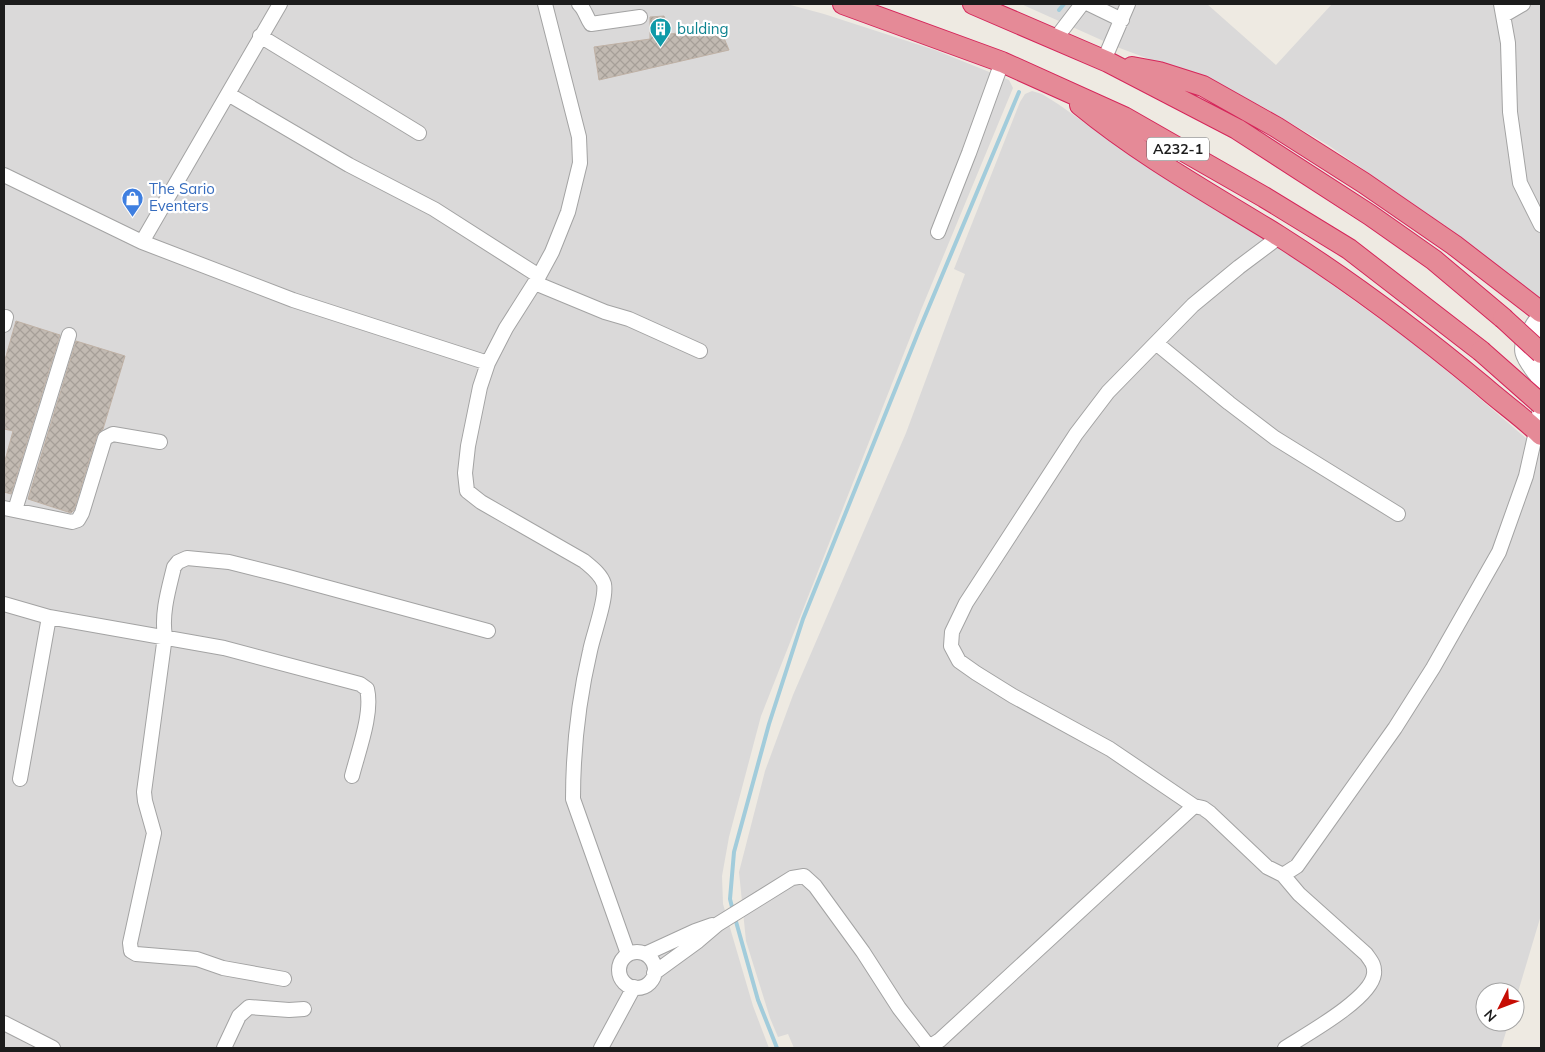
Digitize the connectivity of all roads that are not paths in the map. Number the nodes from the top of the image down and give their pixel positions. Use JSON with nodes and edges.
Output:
{"nodes":[{"id":1,"x":280,"y":4,"type":"edge"},
{"id":2,"x":579,"y":4,"type":"edge"},
{"id":3,"x":843,"y":4,"type":"edge"},
{"id":4,"x":1082,"y":4,"type":"edge"},
{"id":5,"x":1089,"y":4,"type":"edge"},
{"id":6,"x":1128,"y":4,"type":"edge"},
{"id":7,"x":1523,"y":4,"type":"edge"},
{"id":8,"x":549,"y":5,"type":"edge"},
{"id":9,"x":982,"y":5,"type":"edge"},
{"id":10,"x":1502,"y":10,"type":"edge"},
{"id":11,"x":640,"y":17,"type":"dead end"},
{"id":12,"x":1122,"y":20,"type":"junction"},
{"id":13,"x":260,"y":36,"type":"junction"},
{"id":14,"x":1056,"y":38,"type":"junction"},
{"id":15,"x":1106,"y":61,"type":"junction"},
{"id":16,"x":1002,"y":62,"type":"junction"},
{"id":17,"x":1061,"y":89,"type":"junction"},
{"id":18,"x":228,"y":94,"type":"junction"},
{"id":19,"x":419,"y":133,"type":"dead end"},
{"id":20,"x":4,"y":175,"type":"edge"},
{"id":21,"x":1541,"y":225,"type":"edge"},
{"id":22,"x":938,"y":232,"type":"dead end"},
{"id":23,"x":1279,"y":237,"type":"junction"},
{"id":24,"x":142,"y":242,"type":"junction"},
{"id":25,"x":537,"y":279,"type":"junction"},
{"id":26,"x":1541,"y":314,"type":"edge"},
{"id":27,"x":1541,"y":331,"type":"edge"},
{"id":28,"x":69,"y":335,"type":"dead end"},
{"id":29,"x":1156,"y":343,"type":"junction"},
{"id":30,"x":700,"y":351,"type":"dead end"},
{"id":31,"x":1541,"y":353,"type":"edge"},
{"id":32,"x":488,"y":362,"type":"junction"},
{"id":33,"x":1540,"y":381,"type":"edge"},
{"id":34,"x":1541,"y":404,"type":"edge"},
{"id":35,"x":1539,"y":429,"type":"edge"},
{"id":36,"x":160,"y":442,"type":"dead end"},
{"id":37,"x":10,"y":509,"type":"edge"},
{"id":38,"x":1398,"y":514,"type":"dead end"},
{"id":39,"x":4,"y":604,"type":"edge"},
{"id":40,"x":49,"y":617,"type":"junction"},
{"id":41,"x":488,"y":631,"type":"dead end"},
{"id":42,"x":165,"y":636,"type":"junction"},
{"id":43,"x":352,"y":776,"type":"dead end"},
{"id":44,"x":20,"y":779,"type":"dead end"},
{"id":45,"x":1194,"y":806,"type":"junction"},
{"id":46,"x":1283,"y":875,"type":"junction"},
{"id":47,"x":718,"y":924,"type":"junction"},
{"id":48,"x":628,"y":954,"type":"junction"},
{"id":49,"x":645,"y":954,"type":"junction"},
{"id":50,"x":654,"y":973,"type":"junction"},
{"id":51,"x":284,"y":979,"type":"dead end"},
{"id":52,"x":634,"y":988,"type":"junction"},
{"id":53,"x":304,"y":1008,"type":"dead end"},
{"id":54,"x":4,"y":1022,"type":"edge"},
{"id":55,"x":930,"y":1047,"type":"edge"},
{"id":56,"x":52,"y":1048,"type":"edge"},
{"id":57,"x":224,"y":1048,"type":"edge"},
{"id":58,"x":601,"y":1048,"type":"edge"},
{"id":59,"x":1285,"y":1048,"type":"edge"}],
"edges":[{"from":1,"to":13,"type":"street"},
{"from":2,"to":11,"type":"street"},
{"from":3,"to":16,"type":"highway","number":"A232-1"},
{"from":4,"to":14,"type":"street"},
{"from":5,"to":12,"type":"street"},
{"from":6,"to":12,"type":"street"},
{"from":7,"to":10,"type":"street"},
{"from":8,"to":25,"type":"street"},
{"from":9,"to":14,"type":"highway","number":"A232-1"},
{"from":10,"to":21,"type":"street"},
{"from":12,"to":15,"type":"street"},
{"from":13,"to":18,"type":"street"},
{"from":13,"to":19,"type":"street"},
{"from":14,"to":15,"type":"highway","number":"A232-1"},
{"from":15,"to":26,"type":"highway"},
{"from":15,"to":31,"type":"highway","number":"A232-1","bridge":true},
{"from":16,"to":17,"type":"highway","number":"A232-1"},
{"from":16,"to":22,"type":"street"},
{"from":17,"to":23,"type":"highway"},
{"from":17,"to":34,"type":"highway","number":"A232-1","bridge":true},
{"from":18,"to":24,"type":"street"},
{"from":18,"to":25,"type":"street"},
{"from":20,"to":24,"type":"street"},
{"from":23,"to":29,"type":"street"},
{"from":23,"to":35,"type":"highway"},
{"from":24,"to":32,"type":"street"},
{"from":25,"to":30,"type":"street"},
{"from":25,"to":32,"type":"street"},
{"from":26,"to":33,"type":"street"},
{"from":27,"to":33,"type":"street"},
{"from":28,"to":37,"type":"street"},
{"from":29,"to":38,"type":"street"},
{"from":29,"to":45,"type":"street"},
{"from":32,"to":48,"type":"street"},
{"from":33,"to":35,"type":"street"},
{"from":35,"to":46,"type":"street"},
{"from":36,"to":37,"type":"street"},
{"from":39,"to":40,"type":"street"},
{"from":40,"to":42,"type":"street"},
{"from":40,"to":44,"type":"street"},
{"from":41,"to":42,"type":"street"},
{"from":42,"to":43,"type":"street"},
{"from":42,"to":51,"type":"street"},
{"from":45,"to":46,"type":"street"},
{"from":45,"to":55,"type":"street"},
{"from":46,"to":59,"type":"street"},
{"from":47,"to":49,"type":"street"},
{"from":47,"to":50,"type":"street"},
{"from":47,"to":55,"type":"street"},
{"from":48,"to":49,"type":"street"},
{"from":48,"to":52,"type":"street"},
{"from":49,"to":50,"type":"street"},
{"from":50,"to":52,"type":"street"},
{"from":52,"to":58,"type":"street"},
{"from":53,"to":57,"type":"street"},
{"from":54,"to":56,"type":"street"}]}
